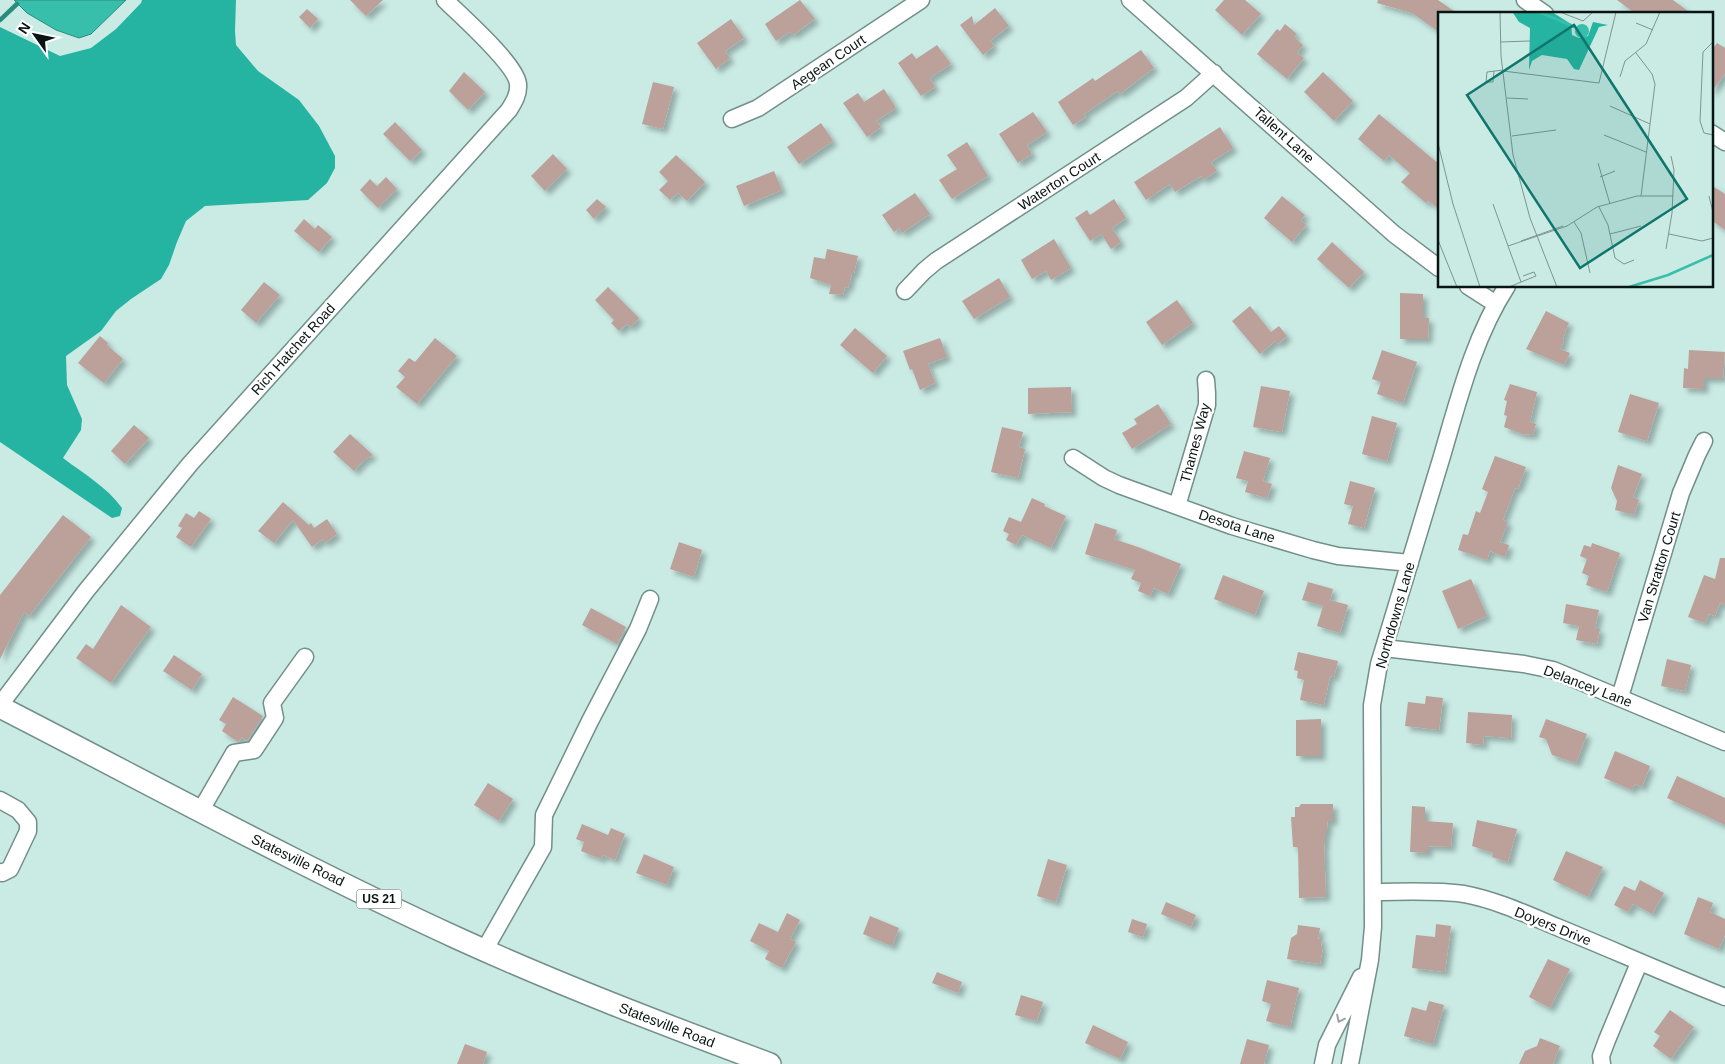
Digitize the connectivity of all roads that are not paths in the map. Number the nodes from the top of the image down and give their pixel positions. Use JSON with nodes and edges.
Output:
{"nodes":[{"id":1,"x":445,"y":0,"type":"edge"},
{"id":2,"x":921,"y":0,"type":"edge"},
{"id":3,"x":1130,"y":0,"type":"edge"},
{"id":4,"x":1525,"y":0,"type":"edge"},
{"id":5,"x":1541,"y":12,"type":"edge"},
{"id":6,"x":1214,"y":73,"type":"junction"},
{"id":7,"x":732,"y":118,"type":"dead end"},
{"id":8,"x":1712,"y":134,"type":"edge"},
{"id":9,"x":1725,"y":142,"type":"edge"},
{"id":10,"x":1438,"y":267,"type":"edge"},
{"id":11,"x":1471,"y":288,"type":"edge"},
{"id":12,"x":1506,"y":288,"type":"edge"},
{"id":13,"x":905,"y":291,"type":"dead end"},
{"id":14,"x":1496,"y":304,"type":"junction"},
{"id":15,"x":1206,"y":380,"type":"dead end"},
{"id":16,"x":1704,"y":441,"type":"dead end"},
{"id":17,"x":1073,"y":458,"type":"dead end"},
{"id":18,"x":1177,"y":506,"type":"junction"},
{"id":19,"x":1410,"y":563,"type":"junction"},
{"id":20,"x":650,"y":599,"type":"dead end"},
{"id":21,"x":1384,"y":648,"type":"junction"},
{"id":22,"x":305,"y":657,"type":"dead end"},
{"id":23,"x":1620,"y":697,"type":"junction"},
{"id":24,"x":0,"y":706,"type":"edge"},
{"id":25,"x":1725,"y":742,"type":"edge"},
{"id":26,"x":0,"y":800,"type":"edge"},
{"id":27,"x":201,"y":810,"type":"junction"},
{"id":28,"x":0,"y":872,"type":"edge"},
{"id":29,"x":1372,"y":892,"type":"junction"},
{"id":30,"x":485,"y":949,"type":"junction"},
{"id":31,"x":1370,"y":960,"type":"junction"},
{"id":32,"x":1639,"y":962,"type":"junction"},
{"id":33,"x":1725,"y":997,"type":"edge"},
{"id":34,"x":770,"y":1064,"type":"edge"},
{"id":35,"x":1323,"y":1064,"type":"edge"},
{"id":36,"x":1350,"y":1064,"type":"edge"},
{"id":37,"x":1602,"y":1064,"type":"edge"}],
"edges":[{"from":1,"to":24,"type":"street","name":"Rich Hatchet Road"},
{"from":2,"to":7,"type":"street","name":"Aegean Court"},
{"from":3,"to":6,"type":"street","name":"Tallent Lane"},
{"from":4,"to":5,"type":"street"},
{"from":6,"to":10,"type":"street","name":"Tallent Lane"},
{"from":6,"to":13,"type":"street","name":"Waterton Court"},
{"from":8,"to":9,"type":"street"},
{"from":11,"to":14,"type":"street"},
{"from":12,"to":14,"type":"street","name":"Northdowns Lane"},
{"from":14,"to":19,"type":"street","name":"Northdowns Lane"},
{"from":15,"to":18,"type":"street","name":"Thames Way"},
{"from":16,"to":23,"type":"street","name":"Van Stratton Court"},
{"from":17,"to":18,"type":"street","name":"Desota Lane"},
{"from":18,"to":19,"type":"street","name":"Desota Lane"},
{"from":19,"to":21,"type":"street","name":"Northdowns Lane"},
{"from":20,"to":30,"type":"street"},
{"from":21,"to":23,"type":"street","name":"Delancey Lane"},
{"from":21,"to":29,"type":"street","name":"Northdowns Lane"},
{"from":22,"to":27,"type":"street"},
{"from":23,"to":25,"type":"street","name":"Delancey Lane"},
{"from":24,"to":27,"type":"main road","name":"Statesville Road","number":"US 21"},
{"from":26,"to":28,"type":"street"},
{"from":27,"to":30,"type":"main road","name":"Statesville Road","number":"US 21"},
{"from":29,"to":31,"type":"street","name":"Northdowns Lane"},
{"from":29,"to":32,"type":"street","name":"Doyers Drive"},
{"from":30,"to":34,"type":"main road","name":"Statesville Road","number":"US 21"},
{"from":31,"to":35,"type":"street","name":"Northdowns Lane","one_way":true},
{"from":31,"to":36,"type":"street","name":"Northdowns Lane"},
{"from":32,"to":33,"type":"street","name":"Doyers Drive"},
{"from":32,"to":37,"type":"street"}]}
